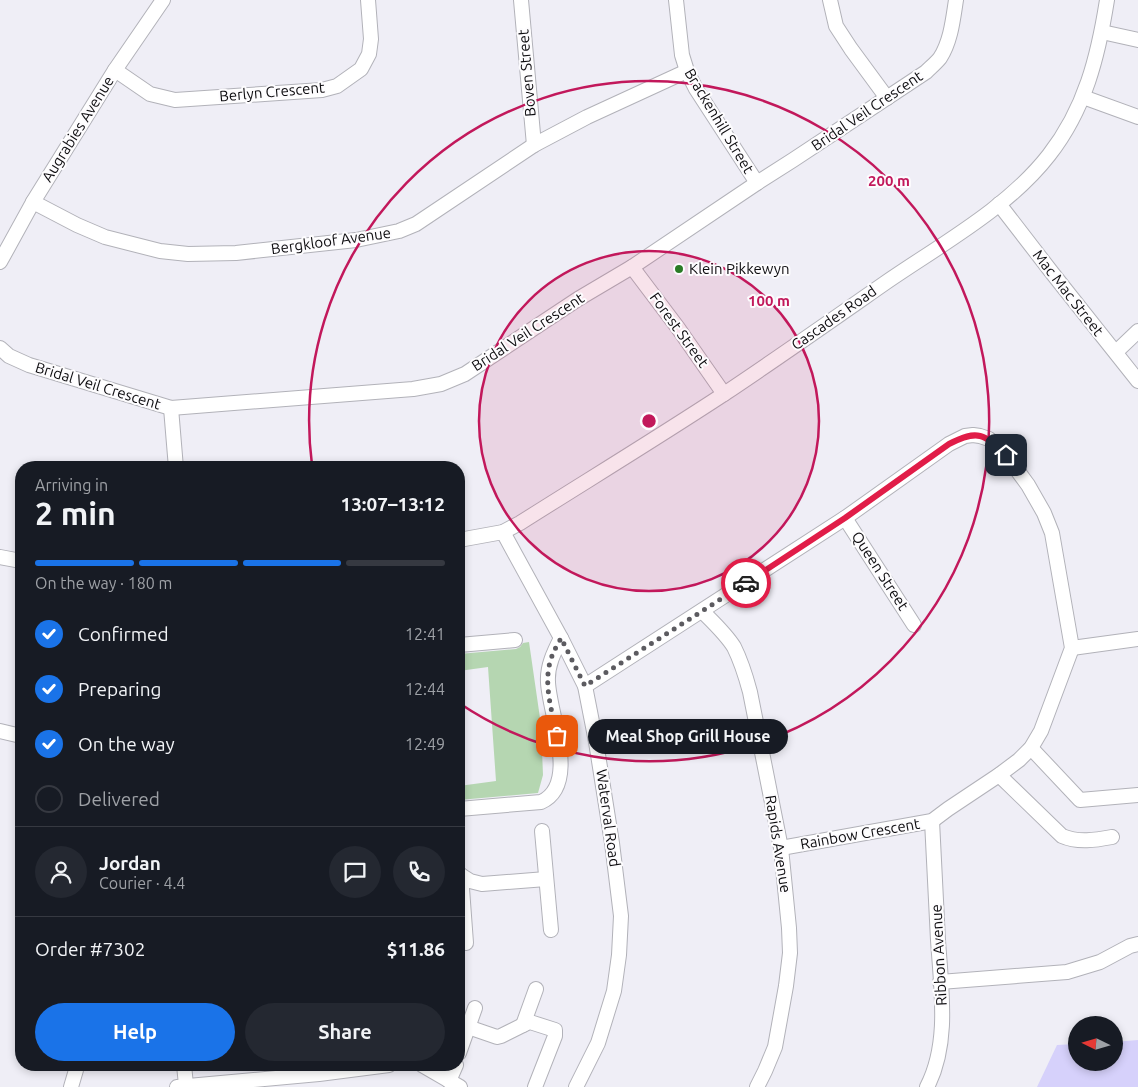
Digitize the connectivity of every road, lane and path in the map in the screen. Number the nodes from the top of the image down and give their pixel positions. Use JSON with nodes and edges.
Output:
{"nodes":[{"id":1,"x":163,"y":0,"type":"edge"},
{"id":2,"x":368,"y":0,"type":"edge"},
{"id":3,"x":521,"y":0,"type":"edge"},
{"id":4,"x":676,"y":0,"type":"edge"},
{"id":5,"x":830,"y":0,"type":"edge"},
{"id":6,"x":956,"y":0,"type":"edge"},
{"id":7,"x":1107,"y":0,"type":"edge"},
{"id":8,"x":1102,"y":32,"type":"junction"},
{"id":9,"x":1138,"y":40,"type":"edge"},
{"id":10,"x":115,"y":70,"type":"junction"},
{"id":11,"x":687,"y":72,"type":"junction"},
{"id":12,"x":1083,"y":97,"type":"junction"},
{"id":13,"x":887,"y":98,"type":"junction"},
{"id":14,"x":1138,"y":117,"type":"edge"},
{"id":15,"x":534,"y":145,"type":"junction"},
{"id":16,"x":756,"y":183,"type":"junction"},
{"id":17,"x":32,"y":202,"type":"junction"},
{"id":18,"x":999,"y":204,"type":"junction"},
{"id":19,"x":0,"y":262,"type":"edge"},
{"id":20,"x":632,"y":267,"type":"junction"},
{"id":21,"x":1138,"y":331,"type":"edge"},
{"id":22,"x":0,"y":348,"type":"edge"},
{"id":23,"x":1116,"y":352,"type":"junction"},
{"id":24,"x":1138,"y":381,"type":"edge"},
{"id":25,"x":724,"y":394,"type":"junction"},
{"id":26,"x":171,"y":408,"type":"junction"},
{"id":27,"x":175,"y":461,"type":"edge"},
{"id":28,"x":845,"y":518,"type":"junction"},
{"id":29,"x":503,"y":532,"type":"junction"},
{"id":30,"x":465,"y":539,"type":"edge"},
{"id":31,"x":0,"y":557,"type":"edge"},
{"id":32,"x":15,"y":559,"type":"edge"},
{"id":33,"x":702,"y":611,"type":"junction"},
{"id":34,"x":914,"y":625,"type":"dead end"},
{"id":35,"x":561,"y":638,"type":"junction"},
{"id":36,"x":1138,"y":639,"type":"edge"},
{"id":37,"x":515,"y":640,"type":"dead end"},
{"id":38,"x":465,"y":644,"type":"edge"},
{"id":39,"x":1072,"y":648,"type":"junction"},
{"id":40,"x":585,"y":686,"type":"junction"},
{"id":41,"x":0,"y":730,"type":"edge"},
{"id":42,"x":15,"y":734,"type":"edge"},
{"id":43,"x":1031,"y":748,"type":"junction"},
{"id":44,"x":999,"y":775,"type":"junction"},
{"id":45,"x":1138,"y":795,"type":"edge"},
{"id":46,"x":465,"y":808,"type":"edge"},
{"id":47,"x":932,"y":821,"type":"junction"},
{"id":48,"x":542,"y":831,"type":"dead end"},
{"id":49,"x":1112,"y":837,"type":"dead end"},
{"id":50,"x":781,"y":848,"type":"junction"},
{"id":51,"x":465,"y":878,"type":"edge"},
{"id":52,"x":546,"y":879,"type":"junction"},
{"id":53,"x":551,"y":930,"type":"dead end"},
{"id":54,"x":465,"y":931,"type":"edge"},
{"id":55,"x":466,"y":942,"type":"dead end"},
{"id":56,"x":1138,"y":944,"type":"edge"},
{"id":57,"x":940,"y":982,"type":"junction"},
{"id":58,"x":536,"y":989,"type":"dead end"},
{"id":59,"x":475,"y":1008,"type":"dead end"},
{"id":60,"x":523,"y":1025,"type":"junction"},
{"id":61,"x":468,"y":1027,"type":"junction"},
{"id":62,"x":465,"y":1035,"type":"edge"},
{"id":63,"x":76,"y":1071,"type":"edge"},
{"id":64,"x":183,"y":1071,"type":"edge"},
{"id":65,"x":346,"y":1071,"type":"edge"},
{"id":66,"x":432,"y":1071,"type":"edge"},
{"id":67,"x":456,"y":1071,"type":"edge"},
{"id":68,"x":319,"y":1080,"type":"edge"},
{"id":69,"x":455,"y":1084,"type":"edge"},
{"id":70,"x":181,"y":1086,"type":"edge"},
{"id":71,"x":71,"y":1087,"type":"edge"},
{"id":72,"x":535,"y":1087,"type":"edge"},
{"id":73,"x":576,"y":1087,"type":"edge"},
{"id":74,"x":756,"y":1087,"type":"edge"},
{"id":75,"x":927,"y":1087,"type":"edge"}],
"edges":[{"from":1,"to":10,"type":"street","name":"Augrabies Avenue"},
{"from":2,"to":10,"type":"street","name":"Berlyn Crescent"},
{"from":3,"to":15,"type":"street","name":"Boven Street"},
{"from":4,"to":11,"type":"street","name":"Brackenhill Street"},
{"from":5,"to":13,"type":"street"},
{"from":6,"to":13,"type":"street","name":"Bridal Veil Crescent"},
{"from":7,"to":8,"type":"street","name":"Cascades Road"},
{"from":8,"to":9,"type":"street"},
{"from":8,"to":12,"type":"street","name":"Cascades Road"},
{"from":10,"to":17,"type":"street","name":"Augrabies Avenue"},
{"from":11,"to":15,"type":"street","name":"Bergkloof Avenue"},
{"from":11,"to":16,"type":"street","name":"Brackenhill Street"},
{"from":12,"to":14,"type":"street"},
{"from":12,"to":18,"type":"street","name":"Cascades Road"},
{"from":13,"to":16,"type":"street","name":"Bridal Veil Crescent"},
{"from":15,"to":17,"type":"street","name":"Bergkloof Avenue"},
{"from":16,"to":20,"type":"street","name":"Bridal Veil Crescent"},
{"from":17,"to":19,"type":"street","name":"Augrabies Avenue"},
{"from":18,"to":23,"type":"street","name":"Mac Mac Street"},
{"from":18,"to":25,"type":"street","name":"Cascades Road"},
{"from":20,"to":25,"type":"street","name":"Forest Street"},
{"from":20,"to":26,"type":"street","name":"Bridal Veil Crescent"},
{"from":21,"to":23,"type":"street"},
{"from":22,"to":26,"type":"street","name":"Bridal Veil Crescent"},
{"from":23,"to":24,"type":"street","name":"Mac Mac Street"},
{"from":25,"to":29,"type":"street","name":"Cascades Road"},
{"from":26,"to":27,"type":"street"},
{"from":28,"to":33,"type":"street"},
{"from":28,"to":34,"type":"street","name":"Queen Street"},
{"from":28,"to":39,"type":"street"},
{"from":29,"to":30,"type":"street","name":"Cascades Road"},
{"from":29,"to":35,"type":"street","name":"Waterval Road"},
{"from":31,"to":32,"type":"street"},
{"from":33,"to":40,"type":"street"},
{"from":33,"to":50,"type":"street","name":"Rapids Avenue"},
{"from":35,"to":40,"type":"street","name":"Waterval Road"},
{"from":35,"to":46,"type":"street"},
{"from":36,"to":39,"type":"street"},
{"from":37,"to":38,"type":"street"},
{"from":39,"to":43,"type":"street","name":"Rainbow Crescent"},
{"from":40,"to":73,"type":"street","name":"Waterval Road"},
{"from":41,"to":42,"type":"street"},
{"from":43,"to":44,"type":"street","name":"Rainbow Crescent"},
{"from":43,"to":45,"type":"street"},
{"from":44,"to":47,"type":"street","name":"Rainbow Crescent"},
{"from":44,"to":49,"type":"street"},
{"from":47,"to":50,"type":"street","name":"Rainbow Crescent"},
{"from":47,"to":57,"type":"street","name":"Ribbon Avenue"},
{"from":48,"to":52,"type":"street"},
{"from":50,"to":74,"type":"street","name":"Rapids Avenue"},
{"from":51,"to":52,"type":"street"},
{"from":52,"to":53,"type":"street"},
{"from":54,"to":55,"type":"street"},
{"from":56,"to":57,"type":"street"},
{"from":57,"to":75,"type":"street","name":"Ribbon Avenue"},
{"from":58,"to":60,"type":"street"},
{"from":59,"to":61,"type":"street"},
{"from":60,"to":61,"type":"street"},
{"from":60,"to":72,"type":"street"},
{"from":61,"to":62,"type":"street"},
{"from":63,"to":71,"type":"street"},
{"from":64,"to":70,"type":"street"},
{"from":65,"to":68,"type":"street"},
{"from":66,"to":69,"type":"street"},
{"from":67,"to":69,"type":"street"},
{"from":68,"to":70,"type":"street"}]}
